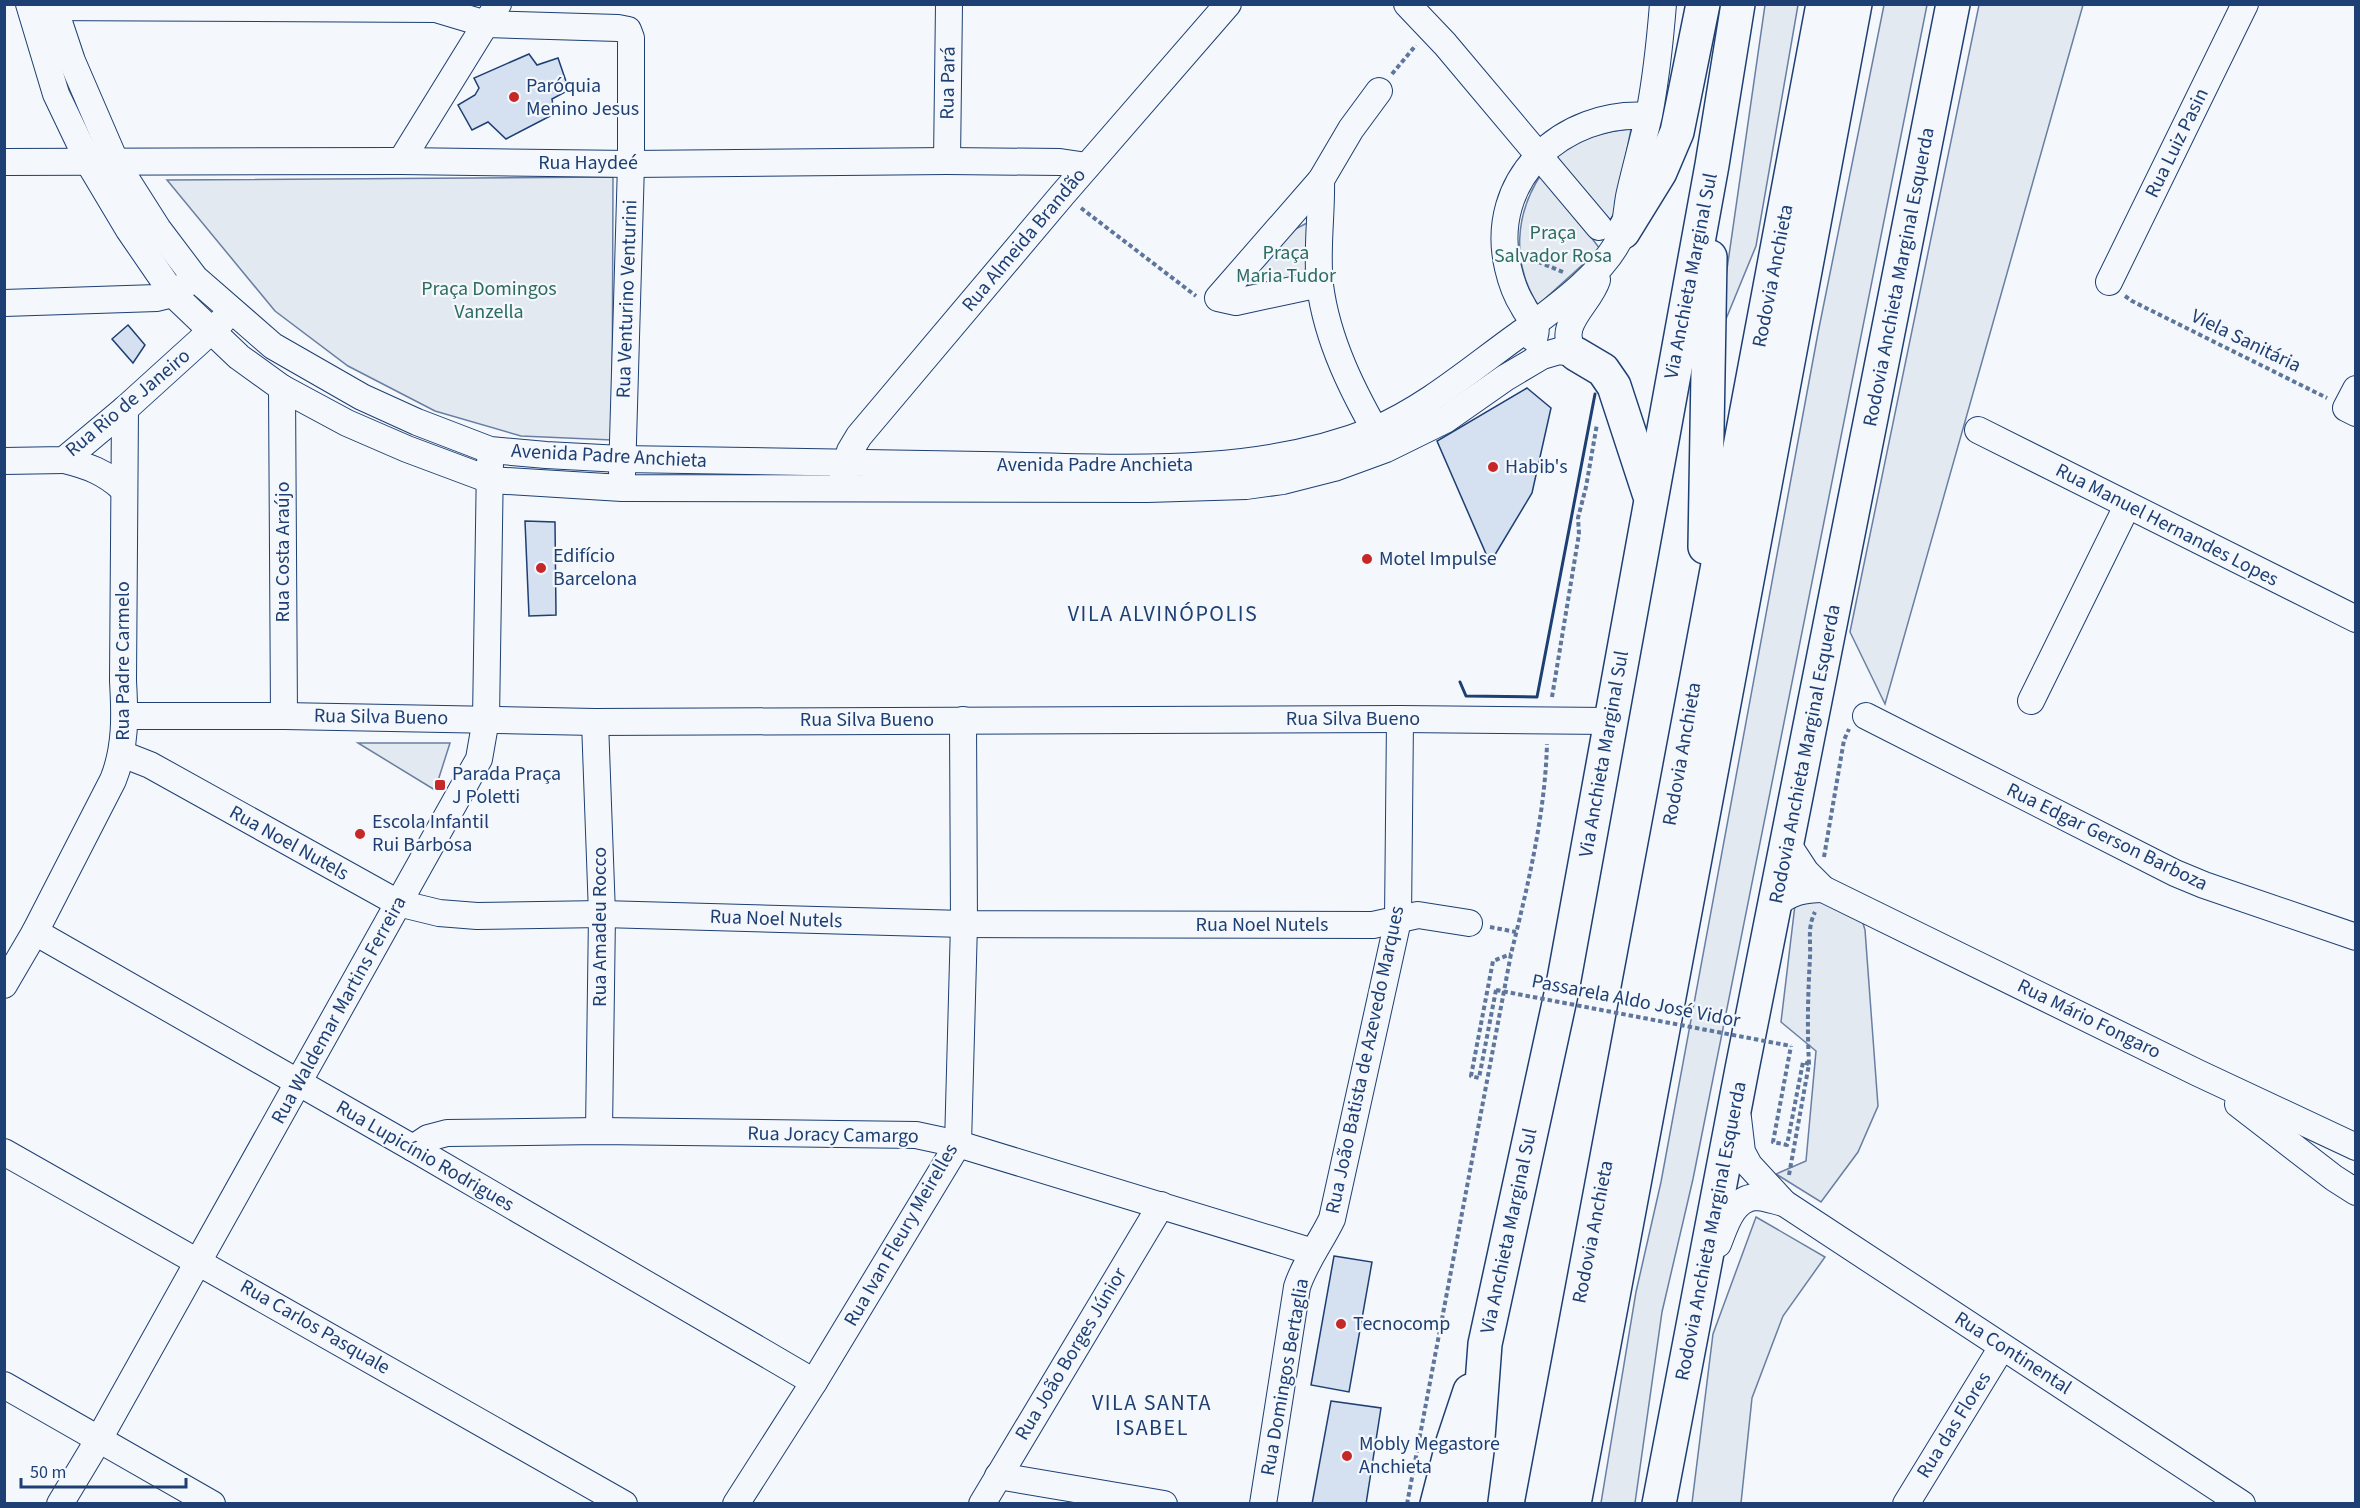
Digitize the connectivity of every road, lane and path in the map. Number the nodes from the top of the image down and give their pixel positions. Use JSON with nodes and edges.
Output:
{"nodes":[{"id":1,"x":949,"y":4,"type":"edge"},
{"id":2,"x":1227,"y":4,"type":"edge"},
{"id":3,"x":1407,"y":4,"type":"edge"},
{"id":4,"x":1663,"y":4,"type":"edge"},
{"id":5,"x":1703,"y":4,"type":"edge"},
{"id":6,"x":1738,"y":4,"type":"edge"},
{"id":7,"x":1823,"y":4,"type":"edge"},
{"id":8,"x":1855,"y":4,"type":"edge"},
{"id":9,"x":1953,"y":4,"type":"edge"},
{"id":10,"x":2245,"y":4,"type":"edge"},
{"id":11,"x":41,"y":6,"type":"edge"},
{"id":12,"x":492,"y":14,"type":"edge"},
{"id":13,"x":1432,"y":29,"type":"junction"},
{"id":14,"x":1379,"y":91,"type":"joint"},
{"id":15,"x":1648,"y":116,"type":"junction"},
{"id":16,"x":1539,"y":155,"type":"junction"},
{"id":17,"x":401,"y":161,"type":"junction"},
{"id":18,"x":947,"y":161,"type":"junction"},
{"id":19,"x":4,"y":162,"type":"edge"},
{"id":20,"x":89,"y":163,"type":"junction"},
{"id":21,"x":116,"y":163,"type":"junction"},
{"id":22,"x":631,"y":164,"type":"junction"},
{"id":23,"x":1712,"y":165,"type":"junction"},
{"id":24,"x":1087,"y":166,"type":"junction"},
{"id":25,"x":1321,"y":180,"type":"junction"},
{"id":26,"x":1063,"y":194,"type":"junction"},
{"id":27,"x":1611,"y":230,"type":"junction"},
{"id":28,"x":1505,"y":249,"type":"junction"},
{"id":29,"x":1594,"y":273,"type":"junction"},
{"id":30,"x":195,"y":278,"type":"junction"},
{"id":31,"x":2109,"y":282,"type":"dead end"},
{"id":32,"x":1320,"y":284,"type":"junction"},
{"id":33,"x":173,"y":294,"type":"junction"},
{"id":34,"x":1218,"y":298,"type":"junction"},
{"id":35,"x":2132,"y":302,"type":"dead end"},
{"id":36,"x":4,"y":303,"type":"edge"},
{"id":37,"x":232,"y":312,"type":"junction"},
{"id":38,"x":1534,"y":323,"type":"junction"},
{"id":39,"x":211,"y":333,"type":"junction"},
{"id":40,"x":1576,"y":354,"type":"junction"},
{"id":41,"x":1505,"y":378,"type":"junction"},
{"id":42,"x":282,"y":387,"type":"junction"},
{"id":43,"x":2352,"y":403,"type":"edge"},
{"id":44,"x":125,"y":409,"type":"junction"},
{"id":45,"x":1598,"y":418,"type":"dead end"},
{"id":46,"x":1978,"y":430,"type":"dead end"},
{"id":47,"x":1380,"y":439,"type":"junction"},
{"id":48,"x":490,"y":450,"type":"junction"},
{"id":49,"x":621,"y":459,"type":"junction"},
{"id":50,"x":64,"y":460,"type":"junction"},
{"id":51,"x":4,"y":462,"type":"edge"},
{"id":52,"x":844,"y":475,"type":"junction"},
{"id":53,"x":490,"y":480,"type":"junction"},
{"id":54,"x":622,"y":488,"type":"junction"},
{"id":55,"x":123,"y":489,"type":"junction"},
{"id":56,"x":1650,"y":495,"type":"junction"},
{"id":57,"x":2127,"y":506,"type":"junction"},
{"id":58,"x":2355,"y":619,"type":"edge"},
{"id":59,"x":1704,"y":633,"type":"junction"},
{"id":60,"x":2031,"y":701,"type":"dead end"},
{"id":61,"x":284,"y":716,"type":"junction"},
{"id":62,"x":1866,"y":716,"type":"joint"},
{"id":63,"x":125,"y":717,"type":"junction"},
{"id":64,"x":1400,"y":718,"type":"junction"},
{"id":65,"x":486,"y":719,"type":"junction"},
{"id":66,"x":963,"y":720,"type":"junction"},
{"id":67,"x":1548,"y":720,"type":"junction"},
{"id":68,"x":1610,"y":721,"type":"junction"},
{"id":69,"x":595,"y":722,"type":"junction"},
{"id":70,"x":122,"y":754,"type":"junction"},
{"id":71,"x":1787,"y":843,"type":"junction"},
{"id":72,"x":1827,"y":890,"type":"junction"},
{"id":73,"x":398,"y":903,"type":"junction"},
{"id":74,"x":1775,"y":905,"type":"junction"},
{"id":75,"x":602,"y":915,"type":"junction"},
{"id":76,"x":1398,"y":920,"type":"junction"},
{"id":77,"x":1469,"y":923,"type":"dead end"},
{"id":78,"x":964,"y":924,"type":"junction"},
{"id":79,"x":1510,"y":931,"type":"dead end"},
{"id":80,"x":35,"y":932,"type":"junction"},
{"id":81,"x":1516,"y":932,"type":"junction"},
{"id":82,"x":2355,"y":937,"type":"edge"},
{"id":83,"x":1511,"y":954,"type":"junction"},
{"id":84,"x":4,"y":985,"type":"edge"},
{"id":85,"x":1809,"y":1064,"type":"junction"},
{"id":86,"x":2198,"y":1073,"type":"junction"},
{"id":87,"x":299,"y":1083,"type":"junction"},
{"id":88,"x":1737,"y":1097,"type":"junction"},
{"id":89,"x":599,"y":1131,"type":"junction"},
{"id":90,"x":958,"y":1144,"type":"junction"},
{"id":91,"x":2354,"y":1147,"type":"edge"},
{"id":92,"x":413,"y":1148,"type":"junction"},
{"id":93,"x":4,"y":1152,"type":"edge"},
{"id":94,"x":2334,"y":1178,"type":"junction"},
{"id":95,"x":2355,"y":1192,"type":"edge"},
{"id":96,"x":1784,"y":1203,"type":"junction"},
{"id":97,"x":1161,"y":1205,"type":"junction"},
{"id":98,"x":1313,"y":1252,"type":"junction"},
{"id":99,"x":198,"y":1260,"type":"junction"},
{"id":100,"x":1701,"y":1285,"type":"junction"},
{"id":101,"x":1485,"y":1344,"type":"junction"},
{"id":102,"x":2002,"y":1347,"type":"junction"},
{"id":103,"x":814,"y":1382,"type":"junction"},
{"id":104,"x":4,"y":1385,"type":"edge"},
{"id":105,"x":99,"y":1439,"type":"junction"},
{"id":106,"x":998,"y":1476,"type":"junction"},
{"id":107,"x":60,"y":1503,"type":"edge"},
{"id":108,"x":212,"y":1503,"type":"edge"},
{"id":109,"x":624,"y":1503,"type":"edge"},
{"id":110,"x":736,"y":1503,"type":"edge"},
{"id":111,"x":982,"y":1503,"type":"edge"},
{"id":112,"x":1164,"y":1503,"type":"edge"},
{"id":113,"x":1263,"y":1503,"type":"edge"},
{"id":114,"x":1407,"y":1503,"type":"edge"},
{"id":115,"x":1437,"y":1503,"type":"edge"},
{"id":116,"x":1470,"y":1503,"type":"edge"},
{"id":117,"x":1542,"y":1503,"type":"edge"},
{"id":118,"x":1574,"y":1503,"type":"edge"},
{"id":119,"x":1659,"y":1503,"type":"edge"},
{"id":120,"x":1906,"y":1503,"type":"edge"},
{"id":121,"x":2242,"y":1503,"type":"edge"}],
"edges":[{"from":1,"to":18,"type":"street","name":"Rua Pará"},
{"from":2,"to":24,"type":"street","name":"Rua Almeida Brandão"},
{"from":3,"to":13,"type":"street"},
{"from":4,"to":15,"type":"street"},
{"from":5,"to":27,"type":"highway"},
{"from":6,"to":23,"type":"highway","name":"Via Anchieta Marginal Sul"},
{"from":7,"to":59,"type":"highway","name":"Rodovia Anchieta"},
{"from":8,"to":118,"type":"highway","name":"Rodovia Anchieta"},
{"from":9,"to":71,"type":"highway","name":"Rodovia Anchieta Marginal Esquerda"},
{"from":10,"to":31,"type":"street","name":"Rua Luiz Pasin"},
{"from":11,"to":12,"type":"street"},
{"from":11,"to":20,"type":"street","name":"Avenida Padre Anchieta"},
{"from":11,"to":21,"type":"street","name":"Avenida Padre Anchieta"},
{"from":12,"to":17,"type":"street"},
{"from":12,"to":22,"type":"street","name":"Rua Venturino Venturini"},
{"from":13,"to":14,"type":"path"},
{"from":13,"to":16,"type":"street"},
{"from":14,"to":25,"type":"street"},
{"from":15,"to":16,"type":"street"},
{"from":15,"to":27,"type":"street"},
{"from":16,"to":27,"type":"street"},
{"from":16,"to":28,"type":"street"},
{"from":17,"to":21,"type":"street","name":"Rua Haydeé"},
{"from":17,"to":22,"type":"street","name":"Rua Haydeé"},
{"from":18,"to":22,"type":"street","name":"Rua Haydeé"},
{"from":18,"to":24,"type":"street","name":"Rua Haydeé"},
{"from":19,"to":20,"type":"street","name":"Rua Haydeé"},
{"from":20,"to":21,"type":"street","name":"Rua Haydeé"},
{"from":20,"to":33,"type":"street","name":"Avenida Padre Anchieta"},
{"from":21,"to":30,"type":"street","name":"Avenida Padre Anchieta"},
{"from":22,"to":49,"type":"street","name":"Rua Venturino Venturini"},
{"from":23,"to":56,"type":"highway","name":"Via Anchieta Marginal Sul"},
{"from":23,"to":59,"type":"highway"},
{"from":24,"to":26,"type":"street","name":"Rua Almeida Brandão"},
{"from":25,"to":32,"type":"street"},
{"from":25,"to":34,"type":"street"},
{"from":26,"to":34,"type":"path"},
{"from":26,"to":52,"type":"street","name":"Rua Almeida Brandão"},
{"from":27,"to":29,"type":"street","name":"Avenida Padre Anchieta"},
{"from":28,"to":29,"type":"path"},
{"from":28,"to":38,"type":"street"},
{"from":29,"to":38,"type":"street","name":"Avenida Padre Anchieta"},
{"from":29,"to":40,"type":"street"},
{"from":30,"to":33,"type":"street"},
{"from":30,"to":37,"type":"street","name":"Avenida Padre Anchieta"},
{"from":32,"to":34,"type":"street"},
{"from":32,"to":47,"type":"street"},
{"from":33,"to":36,"type":"street"},
{"from":33,"to":39,"type":"street","name":"Avenida Padre Anchieta"},
{"from":35,"to":43,"type":"path","name":"Viela Sanitária"},
{"from":37,"to":39,"type":"street","name":"Rua Rio de Janeiro"},
{"from":37,"to":48,"type":"street","name":"Avenida Padre Anchieta"},
{"from":38,"to":41,"type":"street"},
{"from":38,"to":47,"type":"street","name":"Avenida Padre Anchieta"},
{"from":39,"to":42,"type":"street","name":"Avenida Padre Anchieta"},
{"from":39,"to":44,"type":"street","name":"Rua Rio de Janeiro"},
{"from":40,"to":41,"type":"street","name":"Avenida Padre Anchieta"},
{"from":40,"to":56,"type":"highway"},
{"from":41,"to":47,"type":"street","name":"Avenida Padre Anchieta"},
{"from":42,"to":53,"type":"street","name":"Avenida Padre Anchieta"},
{"from":42,"to":61,"type":"street","name":"Rua Costa Araújo"},
{"from":44,"to":50,"type":"street","name":"Rua Rio de Janeiro"},
{"from":44,"to":55,"type":"street","name":"Rua Padre Carmelo"},
{"from":45,"to":67,"type":"path"},
{"from":46,"to":57,"type":"street","name":"Rua Manuel Hernandes Lopes"},
{"from":47,"to":52,"type":"street","name":"Avenida Padre Anchieta"},
{"from":48,"to":49,"type":"street","name":"Avenida Padre Anchieta"},
{"from":48,"to":53,"type":"street","name":"Avenida Padre Anchieta"},
{"from":49,"to":52,"type":"street","name":"Avenida Padre Anchieta"},
{"from":49,"to":54,"type":"street","name":"Rua Venturino Venturini"},
{"from":50,"to":51,"type":"street","name":"Rua Rio de Janeiro"},
{"from":50,"to":55,"type":"street"},
{"from":52,"to":54,"type":"street","name":"Avenida Padre Anchieta"},
{"from":53,"to":54,"type":"street","name":"Avenida Padre Anchieta"},
{"from":53,"to":65,"type":"street","name":"Rua Waldemar Martins Ferreira"},
{"from":55,"to":63,"type":"street","name":"Rua Padre Carmelo"},
{"from":56,"to":68,"type":"highway","name":"Via Anchieta Marginal Sul"},
{"from":57,"to":58,"type":"street","name":"Rua Manuel Hernandes Lopes"},
{"from":57,"to":60,"type":"street"},
{"from":59,"to":117,"type":"highway","name":"Rodovia Anchieta"},
{"from":61,"to":63,"type":"street","name":"Rua Silva Bueno"},
{"from":61,"to":65,"type":"street","name":"Rua Silva Bueno"},
{"from":62,"to":72,"type":"path"},
{"from":62,"to":82,"type":"street","name":"Rua Edgar Gerson Barboza"},
{"from":63,"to":70,"type":"street","name":"Rua Padre Carmelo"},
{"from":64,"to":66,"type":"street","name":"Rua Silva Bueno"},
{"from":64,"to":67,"type":"street","name":"Rua Silva Bueno"},
{"from":64,"to":76,"type":"street","name":"Rua João Batista de Azevedo Marques"},
{"from":65,"to":69,"type":"street","name":"Rua Silva Bueno"},
{"from":65,"to":73,"type":"street","name":"Rua Waldemar Martins Ferreira"},
{"from":66,"to":69,"type":"street","name":"Rua Silva Bueno"},
{"from":66,"to":78,"type":"street","name":"Rua Ivan Fleury Meirelles"},
{"from":67,"to":68,"type":"street","name":"Rua Silva Bueno"},
{"from":67,"to":81,"type":"path"},
{"from":68,"to":101,"type":"highway","name":"Via Anchieta Marginal Sul"},
{"from":69,"to":75,"type":"street","name":"Rua Amadeu Rocco"},
{"from":70,"to":73,"type":"street","name":"Rua Noel Nutels"},
{"from":70,"to":80,"type":"street","name":"Rua Padre Carmelo"},
{"from":71,"to":72,"type":"street"},
{"from":71,"to":74,"type":"highway","name":"Rodovia Anchieta Marginal Esquerda"},
{"from":72,"to":74,"type":"street"},
{"from":72,"to":85,"type":"path"},
{"from":72,"to":86,"type":"street","name":"Rua Mário Fongaro"},
{"from":73,"to":75,"type":"street","name":"Rua Noel Nutels"},
{"from":73,"to":87,"type":"street","name":"Rua Waldemar Martins Ferreira"},
{"from":74,"to":88,"type":"highway","name":"Rodovia Anchieta Marginal Esquerda"},
{"from":75,"to":78,"type":"street","name":"Rua Noel Nutels"},
{"from":75,"to":89,"type":"street","name":"Rua Amadeu Rocco"},
{"from":76,"to":77,"type":"street","name":"Rua Noel Nutels"},
{"from":76,"to":78,"type":"street","name":"Rua Noel Nutels"},
{"from":76,"to":98,"type":"street","name":"Rua João Batista de Azevedo Marques"},
{"from":78,"to":90,"type":"street","name":"Rua Ivan Fleury Meirelles"},
{"from":79,"to":81,"type":"path"},
{"from":80,"to":84,"type":"street","name":"Rua Padre Carmelo"},
{"from":80,"to":87,"type":"street","name":"Rua Lupicínio Rodrigues"},
{"from":81,"to":83,"type":"path"},
{"from":83,"to":85,"type":"path","name":"Passarela Aldo José Vidor","bridge":true},
{"from":83,"to":114,"type":"path"},
{"from":85,"to":96,"type":"path"},
{"from":86,"to":91,"type":"street","name":"Rua Mário Fongaro"},
{"from":86,"to":94,"type":"street"},
{"from":87,"to":92,"type":"street","name":"Rua Lupicínio Rodrigues"},
{"from":87,"to":99,"type":"street","name":"Rua Waldemar Martins Ferreira"},
{"from":88,"to":96,"type":"street","name":"Rua Continental"},
{"from":88,"to":100,"type":"highway","name":"Rodovia Anchieta Marginal Esquerda"},
{"from":89,"to":90,"type":"street","name":"Rua Joracy Camargo"},
{"from":89,"to":92,"type":"street","name":"Rua Joracy Camargo"},
{"from":90,"to":97,"type":"street","name":"Rua Joracy Camargo"},
{"from":90,"to":103,"type":"street","name":"Rua Ivan Fleury Meirelles"},
{"from":91,"to":94,"type":"street"},
{"from":92,"to":103,"type":"street","name":"Rua Lupicínio Rodrigues"},
{"from":93,"to":99,"type":"street","name":"Rua Carlos Pasquale"},
{"from":94,"to":95,"type":"street"},
{"from":96,"to":100,"type":"street","name":"Rua Continental"},
{"from":96,"to":102,"type":"street","name":"Rua Continental"},
{"from":97,"to":98,"type":"street","name":"Rua Joracy Camargo"},
{"from":97,"to":106,"type":"street","name":"Rua João Borges Júnior"},
{"from":98,"to":113,"type":"street","name":"Rua Domingos Bertaglia"},
{"from":99,"to":105,"type":"street","name":"Rua Waldemar Martins Ferreira"},
{"from":99,"to":109,"type":"street","name":"Rua Carlos Pasquale"},
{"from":100,"to":119,"type":"highway","name":"Rodovia Anchieta Marginal Esquerda"},
{"from":101,"to":115,"type":"highway"},
{"from":101,"to":116,"type":"highway","name":"Via Anchieta Marginal Sul"},
{"from":102,"to":120,"type":"street","name":"Rua das Flores"},
{"from":102,"to":121,"type":"street","name":"Rua Continental"},
{"from":103,"to":110,"type":"street","name":"Rua Ivan Fleury Meirelles"},
{"from":104,"to":105,"type":"street"},
{"from":105,"to":107,"type":"street","name":"Rua Waldemar Martins Ferreira"},
{"from":105,"to":108,"type":"street"},
{"from":106,"to":111,"type":"street","name":"Rua João Borges Júnior"},
{"from":106,"to":112,"type":"street"}]}
